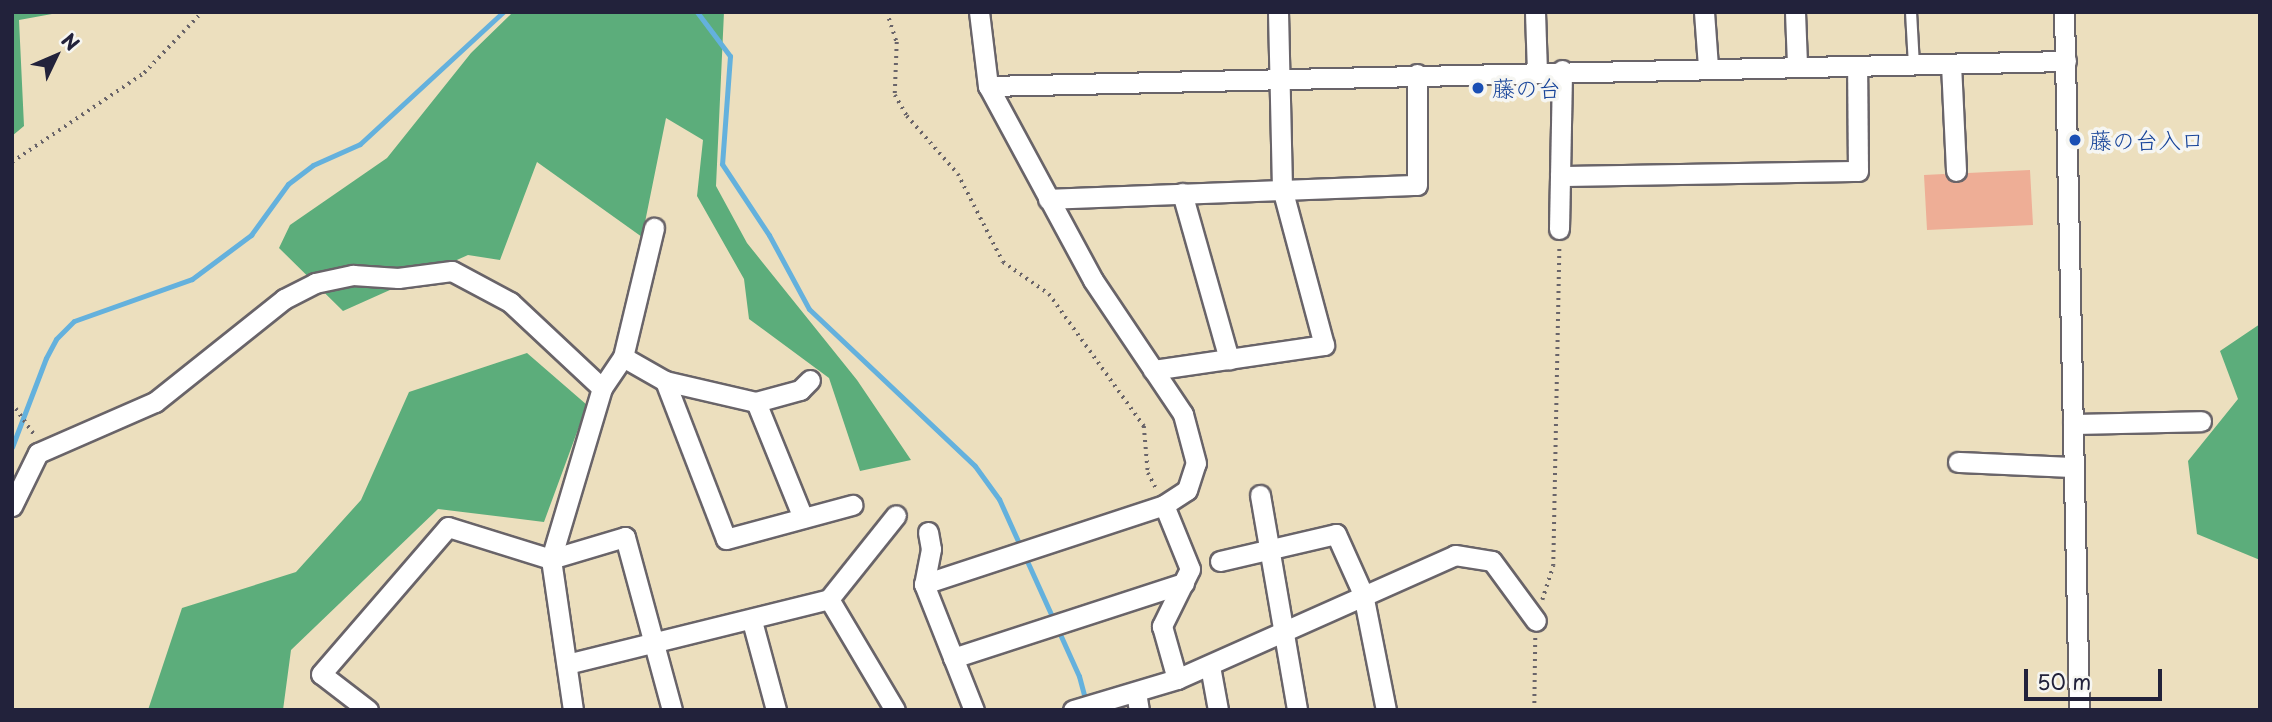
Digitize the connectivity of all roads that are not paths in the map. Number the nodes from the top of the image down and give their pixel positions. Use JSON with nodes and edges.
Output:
{"nodes":[{"id":1,"x":979,"y":12,"type":"edge"},
{"id":2,"x":1278,"y":12,"type":"edge"},
{"id":3,"x":1535,"y":12,"type":"edge"},
{"id":4,"x":1704,"y":12,"type":"edge"},
{"id":5,"x":1795,"y":12,"type":"edge"},
{"id":6,"x":1911,"y":12,"type":"edge"},
{"id":7,"x":2064,"y":12,"type":"edge"},
{"id":8,"x":2066,"y":61,"type":"junction"},
{"id":9,"x":1951,"y":64,"type":"junction"},
{"id":10,"x":1797,"y":65,"type":"junction"},
{"id":11,"x":1914,"y":65,"type":"junction"},
{"id":12,"x":1857,"y":66,"type":"junction"},
{"id":13,"x":1708,"y":67,"type":"junction"},
{"id":14,"x":1562,"y":70,"type":"junction"},
{"id":15,"x":1537,"y":71,"type":"junction"},
{"id":16,"x":1417,"y":74,"type":"junction"},
{"id":17,"x":1280,"y":78,"type":"junction"},
{"id":18,"x":988,"y":86,"type":"junction"},
{"id":19,"x":1956,"y":171,"type":"dead end"},
{"id":20,"x":1560,"y":176,"type":"junction"},
{"id":21,"x":1282,"y":188,"type":"junction"},
{"id":22,"x":1182,"y":192,"type":"junction"},
{"id":23,"x":1048,"y":199,"type":"junction"},
{"id":24,"x":654,"y":228,"type":"dead end"},
{"id":25,"x":1559,"y":229,"type":"road end"},
{"id":26,"x":623,"y":357,"type":"junction"},
{"id":27,"x":1229,"y":359,"type":"junction"},
{"id":28,"x":1153,"y":370,"type":"junction"},
{"id":29,"x":810,"y":380,"type":"dead end"},
{"id":30,"x":665,"y":382,"type":"junction"},
{"id":31,"x":602,"y":388,"type":"junction"},
{"id":32,"x":756,"y":402,"type":"junction"},
{"id":33,"x":2201,"y":421,"type":"dead end"},
{"id":34,"x":2073,"y":424,"type":"junction"},
{"id":35,"x":1958,"y":462,"type":"dead end"},
{"id":36,"x":2073,"y":467,"type":"junction"},
{"id":37,"x":1260,"y":495,"type":"dead end"},
{"id":38,"x":852,"y":505,"type":"dead end"},
{"id":39,"x":1164,"y":505,"type":"junction"},
{"id":40,"x":12,"y":506,"type":"edge"},
{"id":41,"x":896,"y":515,"type":"dead end"},
{"id":42,"x":803,"y":518,"type":"junction"},
{"id":43,"x":928,"y":532,"type":"dead end"},
{"id":44,"x":1266,"y":550,"type":"junction"},
{"id":45,"x":551,"y":559,"type":"junction"},
{"id":46,"x":1220,"y":561,"type":"dead end"},
{"id":47,"x":1184,"y":583,"type":"junction"},
{"id":48,"x":923,"y":584,"type":"junction"},
{"id":49,"x":1363,"y":594,"type":"junction"},
{"id":50,"x":829,"y":599,"type":"junction"},
{"id":51,"x":752,"y":621,"type":"junction"},
{"id":52,"x":1536,"y":621,"type":"road end"},
{"id":53,"x":1280,"y":633,"type":"junction"},
{"id":54,"x":654,"y":645,"type":"junction"},
{"id":55,"x":953,"y":658,"type":"junction"},
{"id":56,"x":567,"y":664,"type":"junction"},
{"id":57,"x":1210,"y":666,"type":"junction"},
{"id":58,"x":1177,"y":679,"type":"junction"},
{"id":59,"x":1137,"y":701,"type":"edge"},
{"id":60,"x":368,"y":710,"type":"edge"},
{"id":61,"x":573,"y":710,"type":"edge"},
{"id":62,"x":672,"y":710,"type":"edge"},
{"id":63,"x":776,"y":710,"type":"edge"},
{"id":64,"x":895,"y":710,"type":"edge"},
{"id":65,"x":974,"y":710,"type":"edge"},
{"id":66,"x":1073,"y":710,"type":"edge"},
{"id":67,"x":1219,"y":710,"type":"edge"},
{"id":68,"x":1297,"y":710,"type":"edge"},
{"id":69,"x":1386,"y":710,"type":"edge"},
{"id":70,"x":2079,"y":710,"type":"edge"}],
"edges":[{"from":1,"to":18,"type":"street"},
{"from":2,"to":17,"type":"street"},
{"from":3,"to":15,"type":"street"},
{"from":4,"to":13,"type":"street"},
{"from":5,"to":10,"type":"street"},
{"from":6,"to":11,"type":"lane"},
{"from":7,"to":8,"type":"street"},
{"from":8,"to":9,"type":"street"},
{"from":8,"to":34,"type":"street"},
{"from":9,"to":11,"type":"street"},
{"from":9,"to":19,"type":"street"},
{"from":10,"to":12,"type":"street"},
{"from":10,"to":13,"type":"street"},
{"from":11,"to":12,"type":"street"},
{"from":12,"to":20,"type":"street"},
{"from":13,"to":14,"type":"street"},
{"from":14,"to":15,"type":"street"},
{"from":14,"to":20,"type":"street"},
{"from":15,"to":16,"type":"street"},
{"from":16,"to":17,"type":"street"},
{"from":16,"to":21,"type":"street"},
{"from":17,"to":18,"type":"street"},
{"from":17,"to":21,"type":"street"},
{"from":18,"to":23,"type":"street"},
{"from":20,"to":25,"type":"street"},
{"from":21,"to":22,"type":"street"},
{"from":21,"to":27,"type":"street"},
{"from":22,"to":23,"type":"street"},
{"from":22,"to":27,"type":"street"},
{"from":23,"to":28,"type":"street"},
{"from":24,"to":26,"type":"street"},
{"from":26,"to":30,"type":"street"},
{"from":26,"to":31,"type":"street"},
{"from":27,"to":28,"type":"street"},
{"from":28,"to":39,"type":"street"},
{"from":29,"to":32,"type":"street"},
{"from":30,"to":32,"type":"street"},
{"from":30,"to":42,"type":"street"},
{"from":31,"to":40,"type":"street"},
{"from":31,"to":45,"type":"street"},
{"from":32,"to":42,"type":"street"},
{"from":33,"to":34,"type":"street"},
{"from":34,"to":36,"type":"street"},
{"from":35,"to":36,"type":"street"},
{"from":36,"to":70,"type":"street"},
{"from":37,"to":44,"type":"street"},
{"from":38,"to":42,"type":"street"},
{"from":39,"to":47,"type":"street"},
{"from":39,"to":48,"type":"street"},
{"from":41,"to":50,"type":"street"},
{"from":43,"to":48,"type":"street"},
{"from":44,"to":46,"type":"street"},
{"from":44,"to":49,"type":"street"},
{"from":44,"to":53,"type":"street"},
{"from":45,"to":54,"type":"street"},
{"from":45,"to":56,"type":"street"},
{"from":45,"to":60,"type":"street"},
{"from":47,"to":55,"type":"street"},
{"from":47,"to":58,"type":"street"},
{"from":48,"to":55,"type":"street"},
{"from":49,"to":52,"type":"street"},
{"from":49,"to":53,"type":"street"},
{"from":49,"to":69,"type":"street"},
{"from":50,"to":51,"type":"street"},
{"from":50,"to":64,"type":"street"},
{"from":51,"to":54,"type":"street"},
{"from":51,"to":63,"type":"street"},
{"from":53,"to":57,"type":"street"},
{"from":53,"to":68,"type":"street"},
{"from":54,"to":56,"type":"street"},
{"from":54,"to":62,"type":"street"},
{"from":55,"to":65,"type":"street"},
{"from":56,"to":61,"type":"street"},
{"from":57,"to":58,"type":"street"},
{"from":57,"to":67,"type":"street"},
{"from":58,"to":59,"type":"street"},
{"from":59,"to":66,"type":"street"}]}
